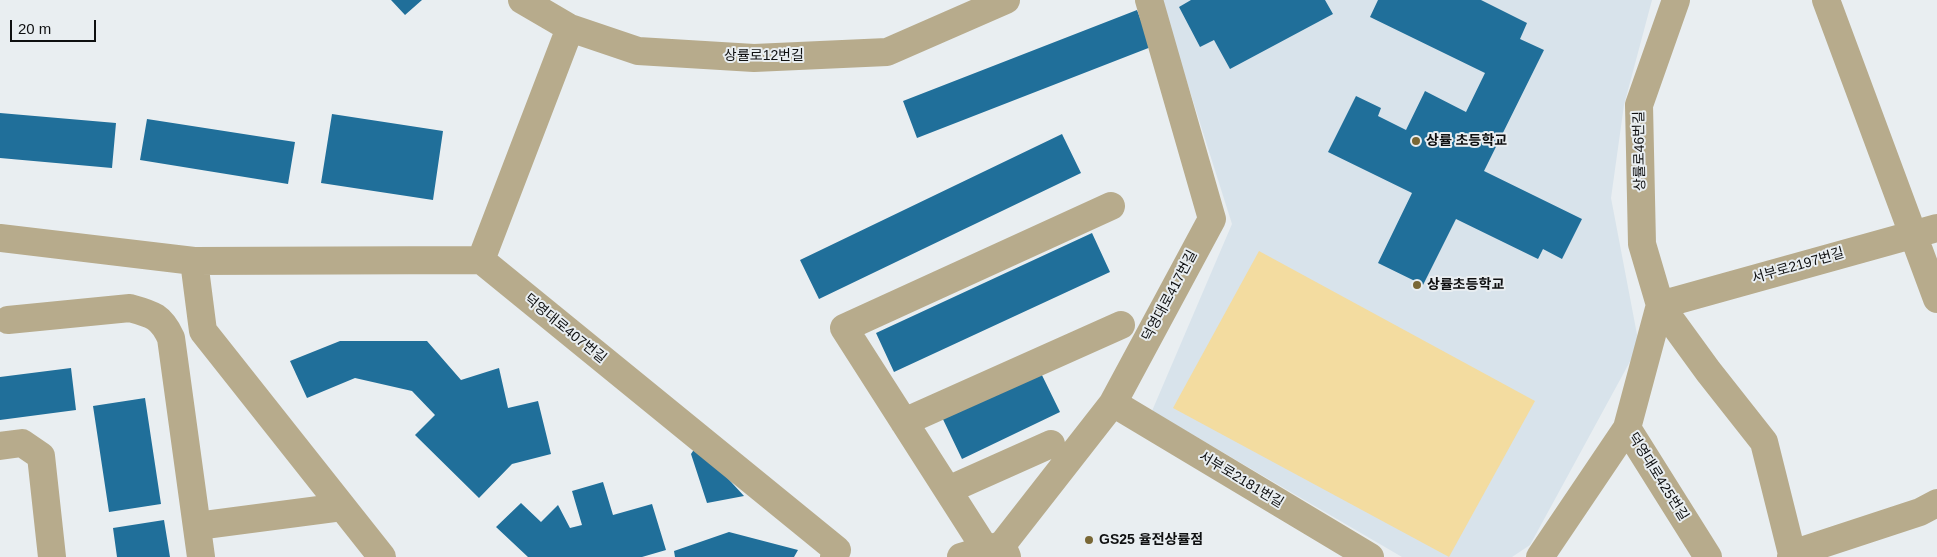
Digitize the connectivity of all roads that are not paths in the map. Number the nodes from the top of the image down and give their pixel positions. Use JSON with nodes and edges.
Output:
{"nodes":[{"id":1,"x":522,"y":0,"type":"edge"},
{"id":2,"x":1006,"y":0,"type":"edge"},
{"id":3,"x":1149,"y":0,"type":"edge"},
{"id":4,"x":1676,"y":0,"type":"edge"},
{"id":5,"x":1826,"y":0,"type":"edge"},
{"id":6,"x":570,"y":28,"type":"junction"},
{"id":7,"x":1111,"y":206,"type":"dead end"},
{"id":8,"x":1925,"y":231,"type":"edge"},
{"id":9,"x":0,"y":238,"type":"edge"},
{"id":10,"x":194,"y":260,"type":"junction"},
{"id":11,"x":480,"y":260,"type":"junction"},
{"id":12,"x":1937,"y":299,"type":"edge"},
{"id":13,"x":1660,"y":306,"type":"junction"},
{"id":14,"x":8,"y":320,"type":"dead end"},
{"id":15,"x":1121,"y":325,"type":"dead end"},
{"id":16,"x":1113,"y":403,"type":"junction"},
{"id":17,"x":904,"y":422,"type":"junction"},
{"id":18,"x":1628,"y":428,"type":"junction"},
{"id":19,"x":1051,"y":444,"type":"dead end"},
{"id":20,"x":0,"y":446,"type":"edge"},
{"id":21,"x":948,"y":490,"type":"junction"},
{"id":22,"x":1937,"y":503,"type":"edge"},
{"id":23,"x":342,"y":507,"type":"junction"},
{"id":24,"x":197,"y":526,"type":"junction"},
{"id":25,"x":989,"y":552,"type":"edge"},
{"id":26,"x":1792,"y":556,"type":"edge"},
{"id":27,"x":52,"y":557,"type":"edge"},
{"id":28,"x":201,"y":557,"type":"edge"},
{"id":29,"x":382,"y":557,"type":"edge"},
{"id":30,"x":834,"y":557,"type":"edge"},
{"id":31,"x":1370,"y":557,"type":"edge"},
{"id":32,"x":1540,"y":557,"type":"edge"},
{"id":33,"x":1708,"y":557,"type":"edge"}],
"edges":[{"from":1,"to":6,"type":"street","name":"상률로12번길"},
{"from":2,"to":6,"type":"street","name":"상률로12번길"},
{"from":3,"to":16,"type":"street","name":"덕영대로417번길"},
{"from":4,"to":13,"type":"street","name":"상률로46번길"},
{"from":5,"to":8,"type":"street"},
{"from":6,"to":11,"type":"street"},
{"from":7,"to":17,"type":"street"},
{"from":8,"to":12,"type":"street"},
{"from":8,"to":13,"type":"street","name":"서부로2197번길"},
{"from":9,"to":10,"type":"street"},
{"from":10,"to":11,"type":"street"},
{"from":10,"to":23,"type":"street"},
{"from":11,"to":30,"type":"street","name":"덕영대로407번길"},
{"from":13,"to":18,"type":"street","name":"덕영대로425번길"},
{"from":13,"to":26,"type":"street"},
{"from":14,"to":24,"type":"street"},
{"from":15,"to":17,"type":"street"},
{"from":16,"to":25,"type":"street","name":"덕영대로417번길"},
{"from":16,"to":31,"type":"street","name":"서부로2181번길"},
{"from":17,"to":21,"type":"street"},
{"from":18,"to":32,"type":"street"},
{"from":18,"to":33,"type":"street","name":"덕영대로425번길"},
{"from":19,"to":21,"type":"street"},
{"from":20,"to":27,"type":"street"},
{"from":21,"to":25,"type":"street"},
{"from":22,"to":26,"type":"street"},
{"from":23,"to":24,"type":"street"},
{"from":23,"to":29,"type":"street"},
{"from":24,"to":28,"type":"street"}]}
